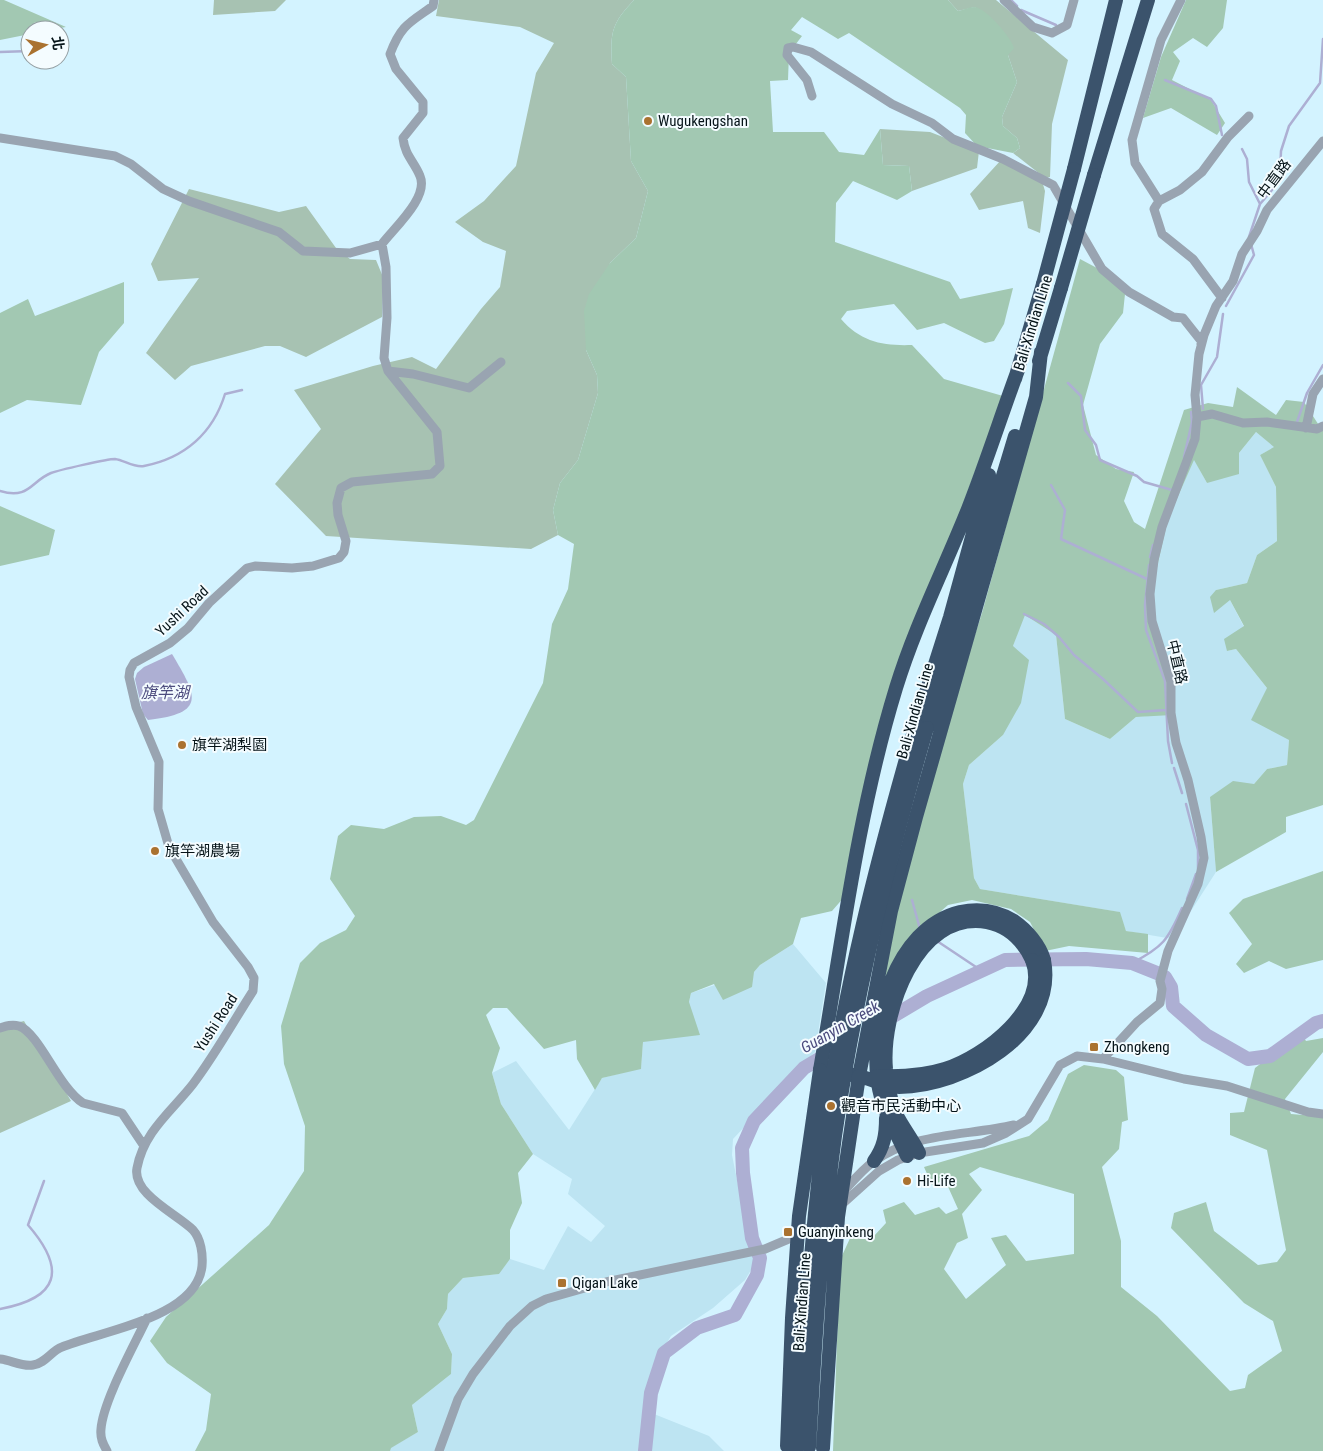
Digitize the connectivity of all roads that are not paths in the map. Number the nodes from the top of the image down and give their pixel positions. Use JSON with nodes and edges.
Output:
{"nodes":[{"id":1,"x":434,"y":0,"type":"edge"},
{"id":2,"x":1004,"y":0,"type":"edge"},
{"id":3,"x":1074,"y":0,"type":"edge"},
{"id":4,"x":1116,"y":0,"type":"edge"},
{"id":5,"x":1148,"y":0,"type":"edge"},
{"id":6,"x":1181,"y":0,"type":"edge"},
{"id":7,"x":812,"y":96,"type":"dead end"},
{"id":8,"x":1249,"y":116,"type":"dead end"},
{"id":9,"x":0,"y":138,"type":"edge"},
{"id":10,"x":1323,"y":141,"type":"edge"},
{"id":11,"x":1160,"y":201,"type":"junction"},
{"id":12,"x":382,"y":244,"type":"junction"},
{"id":13,"x":1222,"y":298,"type":"junction"},
{"id":14,"x":1041,"y":352,"type":"junction"},
{"id":15,"x":1199,"y":354,"type":"junction"},
{"id":16,"x":501,"y":362,"type":"dead end"},
{"id":17,"x":1018,"y":370,"type":"junction"},
{"id":18,"x":388,"y":371,"type":"junction"},
{"id":19,"x":1323,"y":379,"type":"edge"},
{"id":20,"x":1197,"y":417,"type":"junction"},
{"id":21,"x":1323,"y":426,"type":"edge"},
{"id":22,"x":1306,"y":428,"type":"junction"},
{"id":23,"x":922,"y":726,"type":"junction"},
{"id":24,"x":0,"y":1028,"type":"edge"},
{"id":25,"x":881,"y":1048,"type":"junction"},
{"id":26,"x":1103,"y":1059,"type":"junction"},
{"id":27,"x":820,"y":1070,"type":"junction"},
{"id":28,"x":858,"y":1076,"type":"junction"},
{"id":29,"x":1323,"y":1114,"type":"edge"},
{"id":30,"x":886,"y":1117,"type":"junction"},
{"id":31,"x":144,"y":1146,"type":"junction"},
{"id":32,"x":911,"y":1150,"type":"junction"},
{"id":33,"x":874,"y":1161,"type":"junction"},
{"id":34,"x":810,"y":1226,"type":"junction"},
{"id":35,"x":147,"y":1318,"type":"junction"},
{"id":36,"x":0,"y":1359,"type":"edge"},
{"id":37,"x":812,"y":1450,"type":"edge"},
{"id":38,"x":107,"y":1451,"type":"edge"},
{"id":39,"x":439,"y":1451,"type":"edge"},
{"id":40,"x":787,"y":1451,"type":"edge"}],
"edges":[{"from":1,"to":12,"type":"street"},
{"from":2,"to":3,"type":"street"},
{"from":4,"to":17,"type":"highway","name":"Bali-Xindian Line","bridge":true},
{"from":5,"to":14,"type":"highway","name":"Bali-Xindian Line","bridge":true},
{"from":6,"to":11,"type":"street"},
{"from":7,"to":15,"type":"street"},
{"from":8,"to":11,"type":"street"},
{"from":9,"to":12,"type":"street"},
{"from":10,"to":13,"type":"street","name":"中直路"},
{"from":11,"to":13,"type":"street"},
{"from":12,"to":18,"type":"street"},
{"from":13,"to":15,"type":"street","name":"中直路"},
{"from":14,"to":23,"type":"highway","name":"Bali-Xindian Line"},
{"from":14,"to":28,"type":"highway"},
{"from":15,"to":20,"type":"street","name":"中直路"},
{"from":16,"to":18,"type":"street"},
{"from":17,"to":23,"type":"highway","name":"Bali-Xindian Line"},
{"from":17,"to":27,"type":"highway"},
{"from":18,"to":31,"type":"street","name":"Yushi Road"},
{"from":19,"to":22,"type":"street"},
{"from":20,"to":22,"type":"street"},
{"from":20,"to":26,"type":"street","name":"中直路"},
{"from":21,"to":22,"type":"street"},
{"from":23,"to":37,"type":"highway","name":"Bali-Xindian Line","bridge":true},
{"from":24,"to":31,"type":"street"},
{"from":25,"to":28,"type":"highway","bridge":true},
{"from":25,"to":30,"type":"highway"},
{"from":25,"to":32,"type":"highway"},
{"from":26,"to":29,"type":"street"},
{"from":26,"to":32,"type":"street"},
{"from":27,"to":28,"type":"highway","bridge":true},
{"from":27,"to":40,"type":"highway","bridge":true},
{"from":28,"to":37,"type":"highway","bridge":true},
{"from":30,"to":32,"type":"highway"},
{"from":30,"to":33,"type":"highway"},
{"from":31,"to":35,"type":"street","name":"Yushi Road"},
{"from":32,"to":33,"type":"street"},
{"from":32,"to":34,"type":"street"},
{"from":33,"to":34,"type":"street"},
{"from":34,"to":39,"type":"street"},
{"from":35,"to":36,"type":"street","name":"Yushi Road"},
{"from":35,"to":38,"type":"street"}]}
